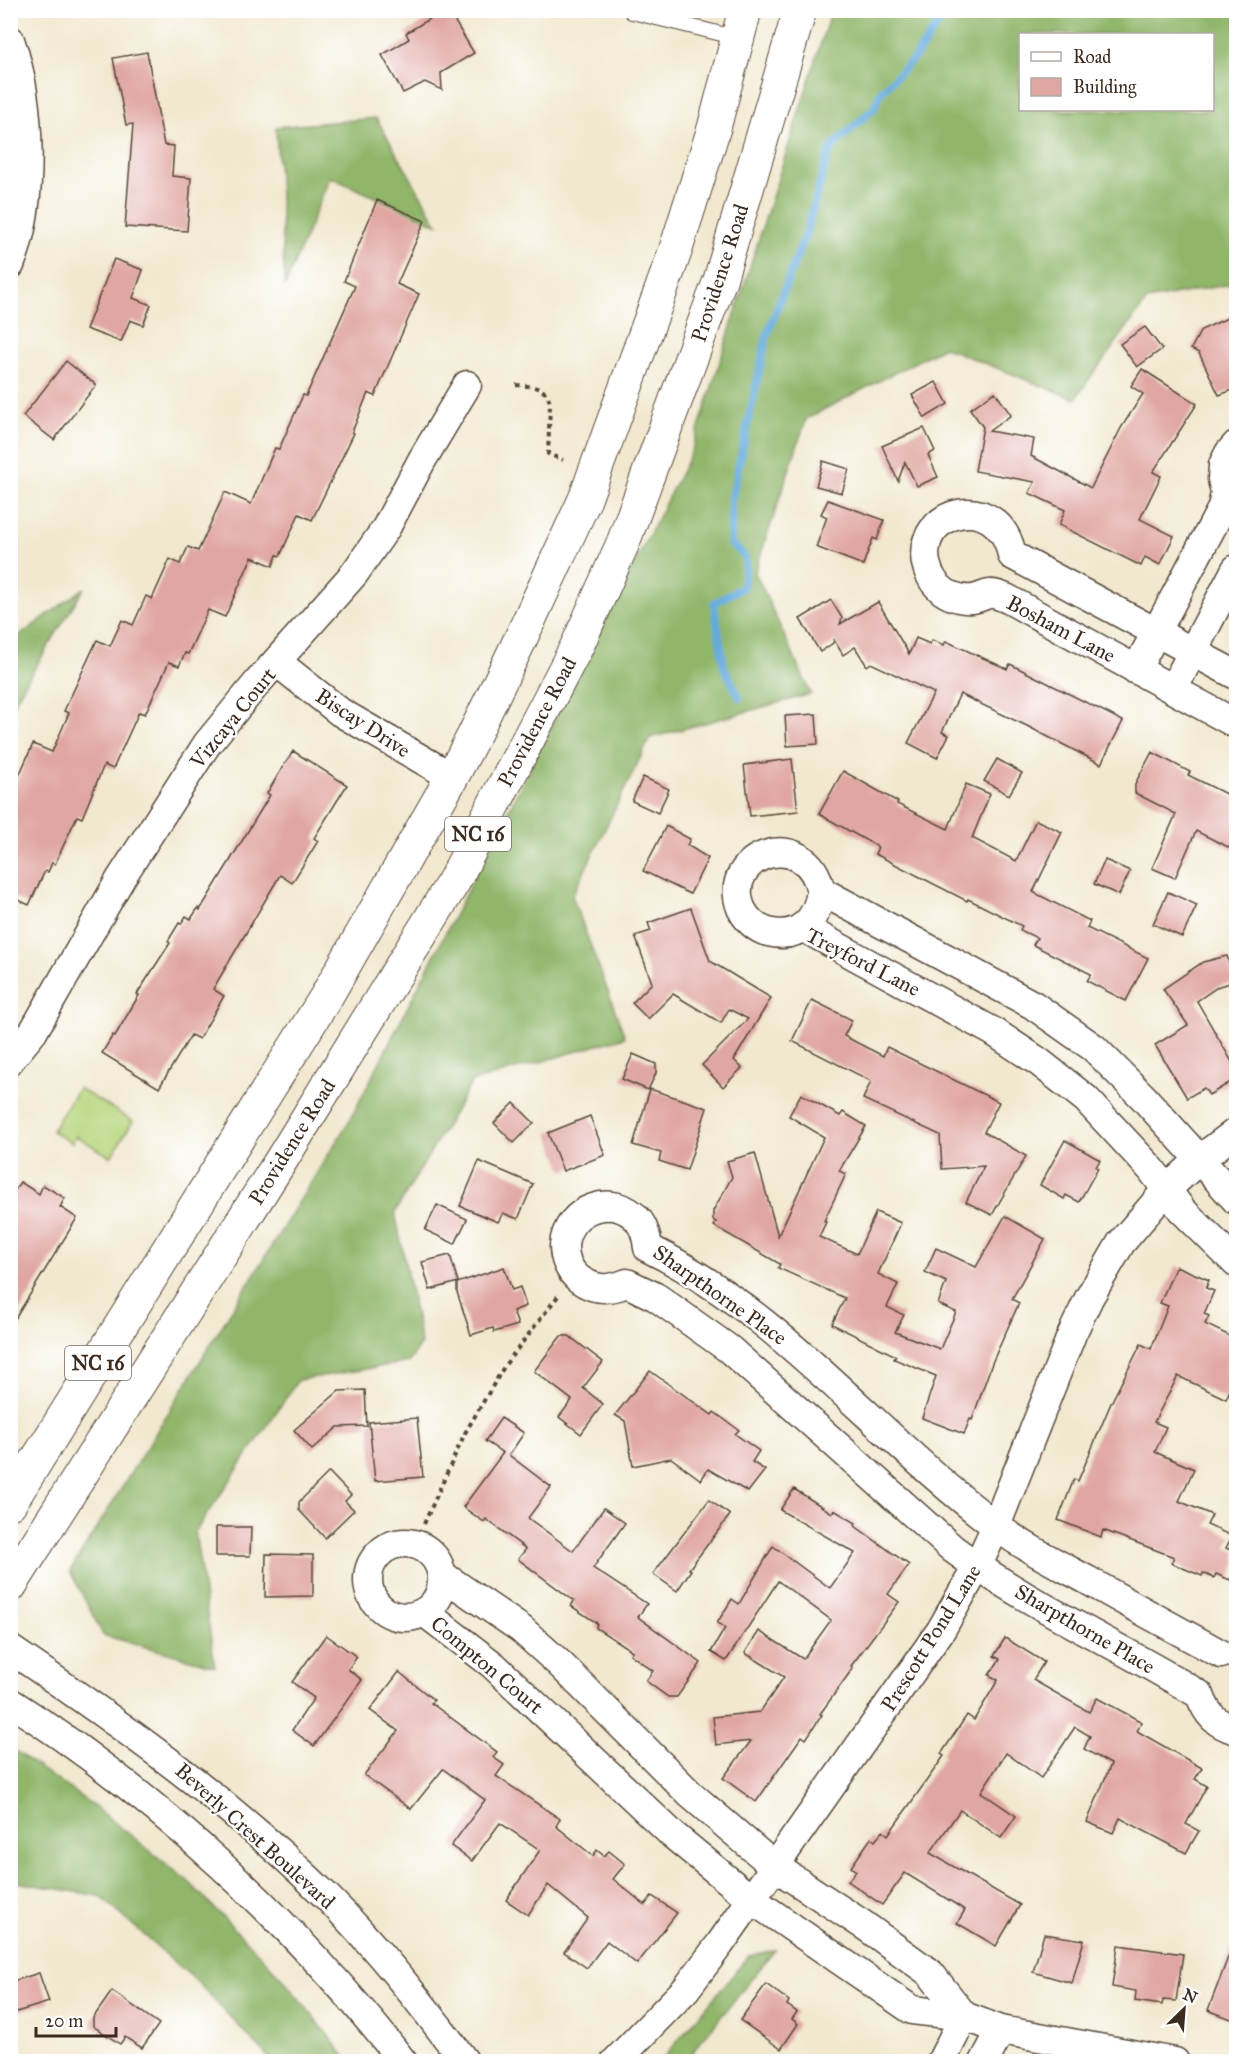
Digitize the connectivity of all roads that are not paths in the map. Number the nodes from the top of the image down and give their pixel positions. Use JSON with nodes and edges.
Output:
{"nodes":[{"id":1,"x":632,"y":10,"type":"edge"},
{"id":2,"x":800,"y":10,"type":"edge"},
{"id":3,"x":742,"y":24,"type":"edge"},
{"id":4,"x":10,"y":40,"type":"edge"},
{"id":5,"x":10,"y":265,"type":"edge"},
{"id":6,"x":467,"y":386,"type":"dead end"},
{"id":7,"x":1236,"y":445,"type":"edge"},
{"id":8,"x":1231,"y":500,"type":"edge"},
{"id":9,"x":1012,"y":555,"type":"junction"},
{"id":10,"x":1236,"y":569,"type":"edge"},
{"id":11,"x":991,"y":593,"type":"junction"},
{"id":12,"x":1156,"y":632,"type":"junction"},
{"id":13,"x":1193,"y":651,"type":"junction"},
{"id":14,"x":277,"y":662,"type":"junction"},
{"id":15,"x":1136,"y":670,"type":"junction"},
{"id":16,"x":1236,"y":675,"type":"edge"},
{"id":17,"x":1173,"y":690,"type":"junction"},
{"id":18,"x":1236,"y":724,"type":"edge"},
{"id":19,"x":452,"y":777,"type":"junction"},
{"id":20,"x":821,"y":891,"type":"junction"},
{"id":21,"x":802,"y":927,"type":"junction"},
{"id":22,"x":1016,"y":995,"type":"junction"},
{"id":23,"x":994,"y":1032,"type":"junction"},
{"id":24,"x":10,"y":1060,"type":"edge"},
{"id":25,"x":1236,"y":1132,"type":"edge"},
{"id":26,"x":1200,"y":1159,"type":"junction"},
{"id":27,"x":1167,"y":1189,"type":"junction"},
{"id":28,"x":1236,"y":1200,"type":"edge"},
{"id":29,"x":648,"y":1248,"type":"junction"},
{"id":30,"x":1236,"y":1263,"type":"edge"},
{"id":31,"x":627,"y":1283,"type":"junction"},
{"id":32,"x":829,"y":1379,"type":"junction"},
{"id":33,"x":801,"y":1413,"type":"junction"},
{"id":34,"x":10,"y":1503,"type":"edge"},
{"id":35,"x":996,"y":1526,"type":"junction"},
{"id":36,"x":977,"y":1567,"type":"junction"},
{"id":37,"x":442,"y":1575,"type":"junction"},
{"id":38,"x":10,"y":1586,"type":"edge"},
{"id":39,"x":424,"y":1612,"type":"junction"},
{"id":40,"x":10,"y":1649,"type":"edge"},
{"id":41,"x":1229,"y":1652,"type":"edge"},
{"id":42,"x":1200,"y":1695,"type":"junction"},
{"id":43,"x":10,"y":1702,"type":"edge"},
{"id":44,"x":616,"y":1720,"type":"junction"},
{"id":45,"x":1236,"y":1730,"type":"edge"},
{"id":46,"x":587,"y":1752,"type":"junction"},
{"id":47,"x":774,"y":1866,"type":"junction"},
{"id":48,"x":751,"y":1899,"type":"junction"},
{"id":49,"x":964,"y":2016,"type":"junction"},
{"id":50,"x":1001,"y":2030,"type":"junction"},
{"id":51,"x":403,"y":2061,"type":"edge"},
{"id":52,"x":465,"y":2061,"type":"edge"},
{"id":53,"x":615,"y":2061,"type":"edge"},
{"id":54,"x":941,"y":2061,"type":"edge"},
{"id":55,"x":984,"y":2061,"type":"edge"},
{"id":56,"x":1175,"y":2061,"type":"edge"}],
"edges":[{"from":1,"to":3,"type":"lane"},
{"from":2,"to":38,"type":"main road","name":"Providence Road","number":"NC 16"},
{"from":3,"to":19,"type":"main road","number":"NC 16"},
{"from":4,"to":5,"type":"street"},
{"from":6,"to":14,"type":"street","name":"Vizcaya Court"},
{"from":7,"to":8,"type":"street"},
{"from":8,"to":12,"type":"street"},
{"from":9,"to":11,"type":"street"},
{"from":9,"to":11,"type":"street","name":"Bosham Lane"},
{"from":9,"to":12,"type":"street","name":"Bosham Lane"},
{"from":10,"to":13,"type":"street"},
{"from":11,"to":15,"type":"street","name":"Bosham Lane"},
{"from":12,"to":13,"type":"street","name":"Bosham Lane"},
{"from":12,"to":15,"type":"street"},
{"from":13,"to":16,"type":"street","name":"Bosham Lane"},
{"from":13,"to":17,"type":"street"},
{"from":14,"to":19,"type":"street","name":"Biscay Drive"},
{"from":14,"to":24,"type":"street","name":"Vizcaya Court"},
{"from":15,"to":17,"type":"street","name":"Bosham Lane"},
{"from":17,"to":18,"type":"street","name":"Bosham Lane"},
{"from":19,"to":34,"type":"main road","number":"NC 16"},
{"from":20,"to":21,"type":"street"},
{"from":20,"to":21,"type":"street","name":"Treyford Lane"},
{"from":20,"to":22,"type":"street","name":"Treyford Lane"},
{"from":21,"to":23,"type":"street","name":"Treyford Lane"},
{"from":22,"to":23,"type":"street"},
{"from":22,"to":26,"type":"street","name":"Treyford Lane"},
{"from":23,"to":27,"type":"street","name":"Treyford Lane"},
{"from":25,"to":26,"type":"street","name":"Prescott Pond Lane"},
{"from":26,"to":27,"type":"street","name":"Prescott Pond Lane"},
{"from":26,"to":28,"type":"street","name":"Treyford Lane"},
{"from":27,"to":30,"type":"street","name":"Treyford Lane"},
{"from":27,"to":35,"type":"street","name":"Prescott Pond Lane"},
{"from":29,"to":31,"type":"street"},
{"from":29,"to":31,"type":"street","name":"Sharpthorne Place"},
{"from":29,"to":32,"type":"street","name":"Sharpthorne Place"},
{"from":31,"to":33,"type":"street","name":"Sharpthorne Place"},
{"from":32,"to":33,"type":"street"},
{"from":32,"to":35,"type":"street","name":"Sharpthorne Place"},
{"from":33,"to":36,"type":"street","name":"Sharpthorne Place"},
{"from":35,"to":36,"type":"street","name":"Prescott Pond Lane"},
{"from":35,"to":41,"type":"street","name":"Sharpthorne Place"},
{"from":36,"to":42,"type":"street","name":"Sharpthorne Place"},
{"from":36,"to":47,"type":"street","name":"Prescott Pond Lane"},
{"from":37,"to":39,"type":"street"},
{"from":37,"to":39,"type":"street","name":"Compton Court"},
{"from":37,"to":44,"type":"street","name":"Compton Court"},
{"from":39,"to":46,"type":"street","name":"Compton Court"},
{"from":40,"to":52,"type":"street","name":"Beverly Crest Boulevard"},
{"from":41,"to":42,"type":"street"},
{"from":42,"to":45,"type":"street"},
{"from":43,"to":51,"type":"street"},
{"from":44,"to":46,"type":"street"},
{"from":44,"to":47,"type":"street","name":"Compton Court"},
{"from":46,"to":48,"type":"street","name":"Compton Court"},
{"from":47,"to":48,"type":"street","name":"Prescott Pond Lane"},
{"from":47,"to":49,"type":"street","name":"Compton Court"},
{"from":48,"to":49,"type":"street","name":"Compton Court"},
{"from":48,"to":53,"type":"street","name":"Prescott Pond Lane"},
{"from":49,"to":50,"type":"street","name":"Compton Court"},
{"from":49,"to":54,"type":"street"},
{"from":50,"to":55,"type":"street"},
{"from":50,"to":56,"type":"street","name":"Compton Court"}]}
